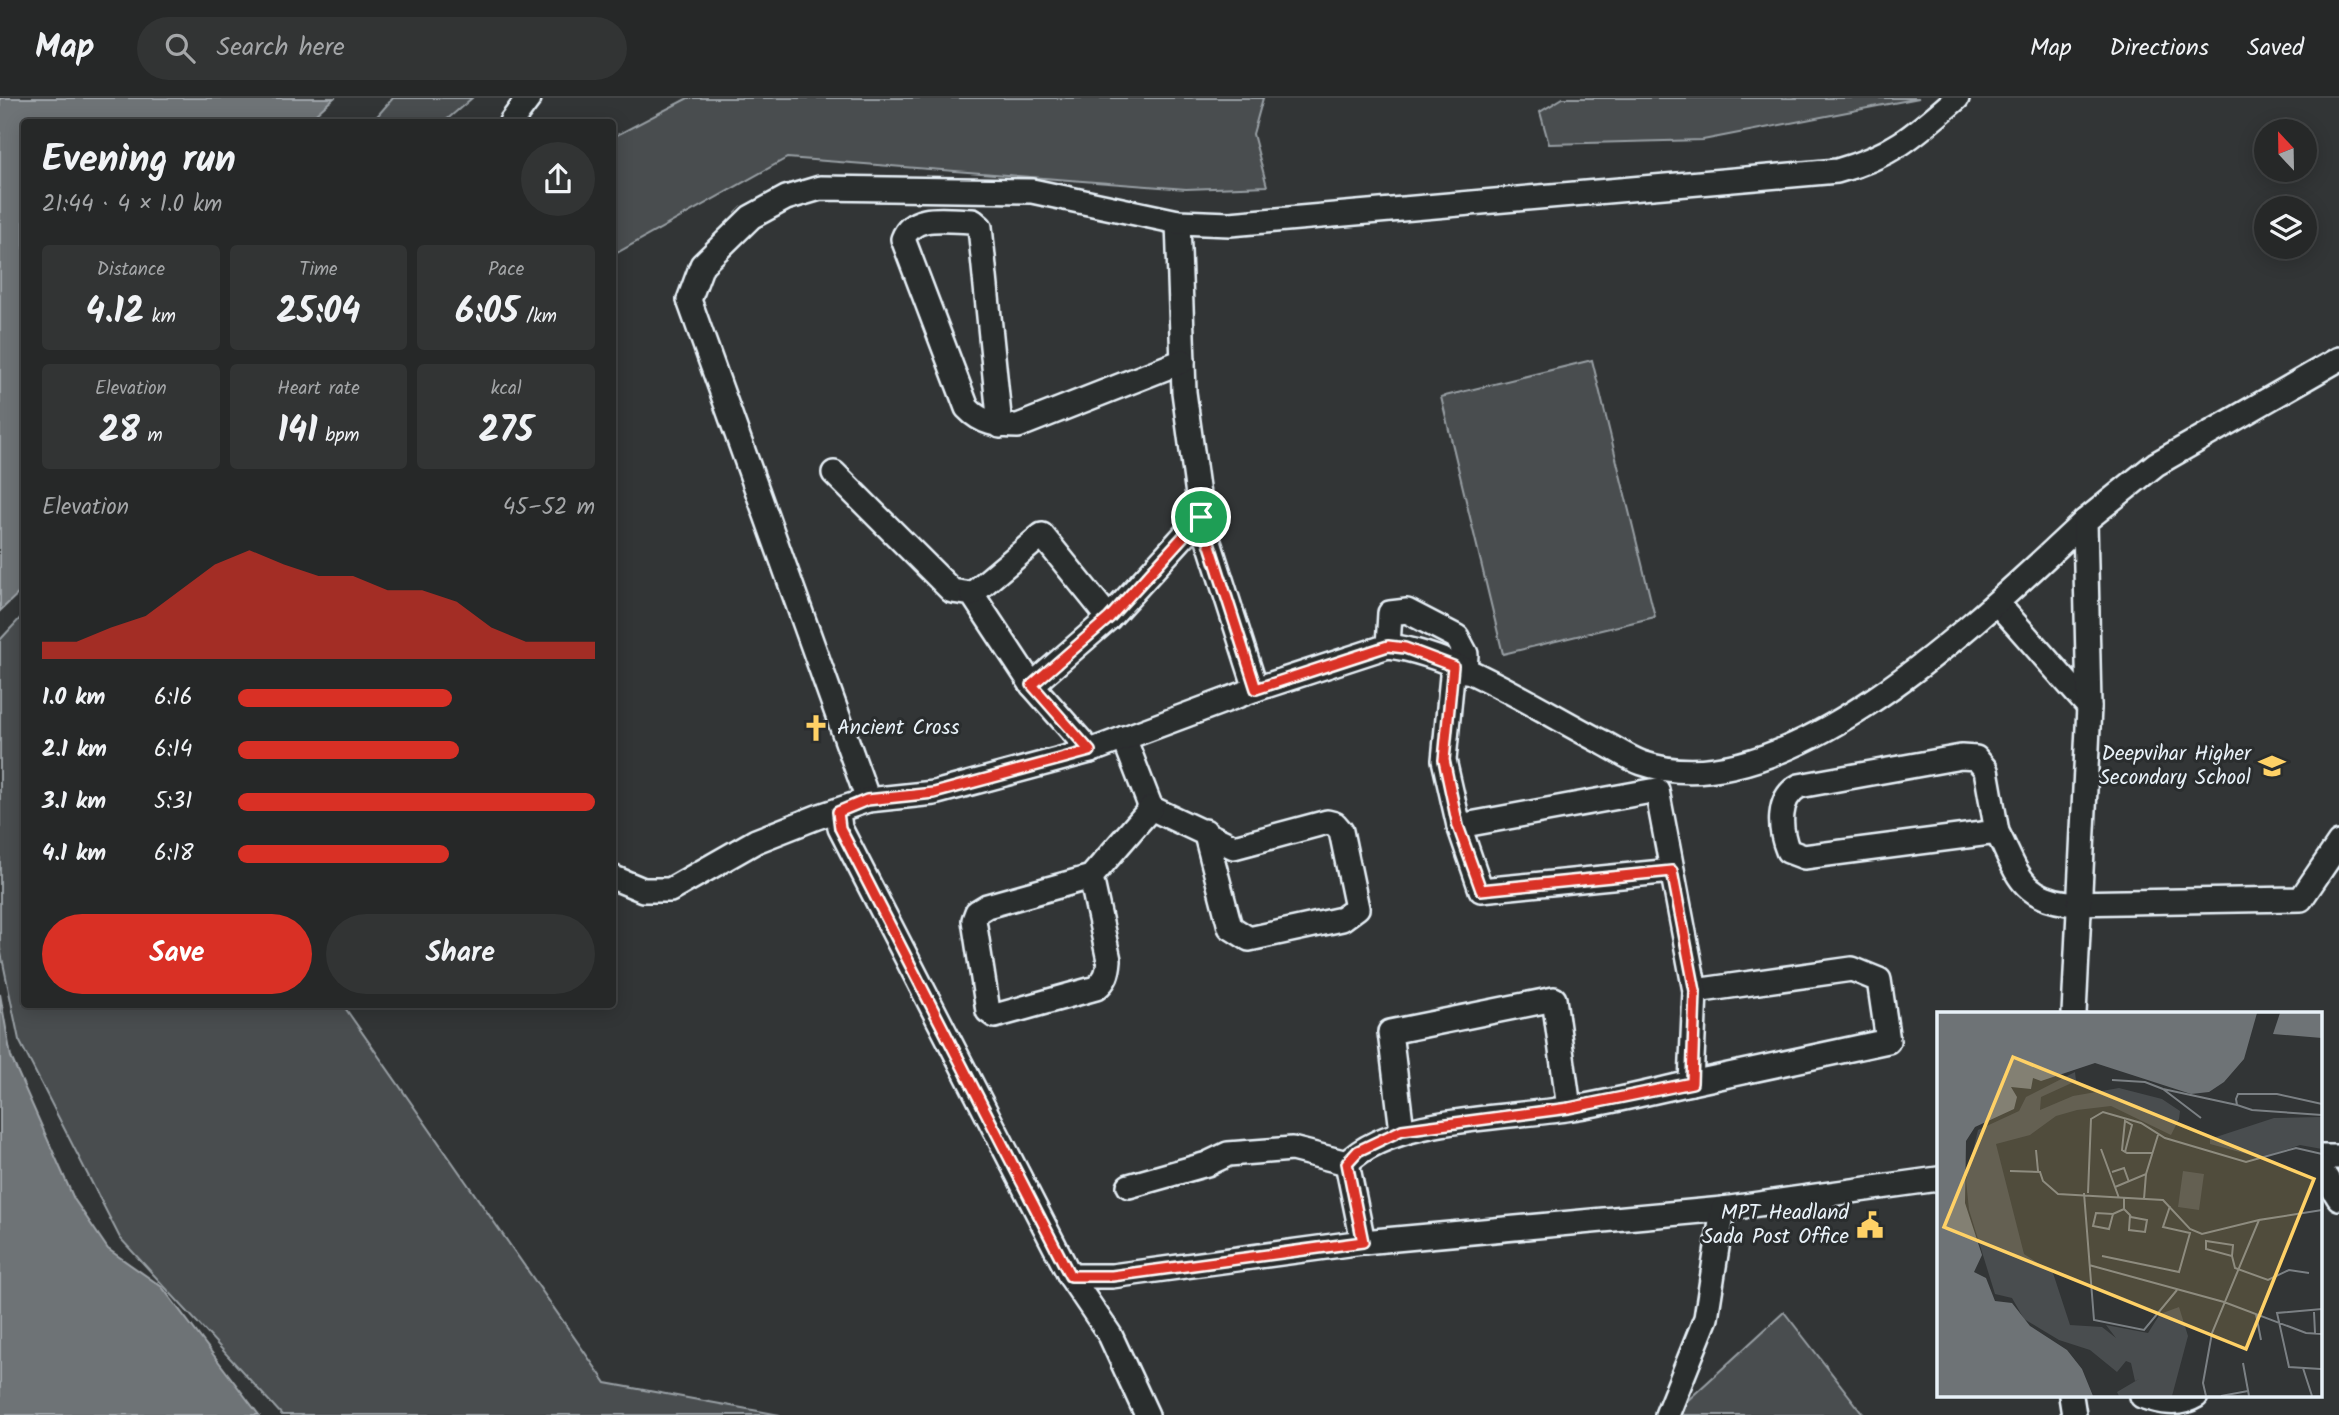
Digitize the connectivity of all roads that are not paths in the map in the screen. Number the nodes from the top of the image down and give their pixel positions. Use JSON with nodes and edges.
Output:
{"nodes":[{"id":1,"x":529,"y":98,"type":"edge"},
{"id":2,"x":1956,"y":98,"type":"edge"},
{"id":3,"x":513,"y":119,"type":"edge"},
{"id":4,"x":1178,"y":222,"type":"junction"},
{"id":5,"x":2339,"y":359,"type":"edge"},
{"id":6,"x":1183,"y":361,"type":"junction"},
{"id":7,"x":1000,"y":426,"type":"junction"},
{"id":8,"x":834,"y":473,"type":"dead end"},
{"id":9,"x":1201,"y":517,"type":"junction"},
{"id":10,"x":2085,"y":521,"type":"junction"},
{"id":11,"x":972,"y":594,"type":"junction"},
{"id":12,"x":1997,"y":603,"type":"junction"},
{"id":13,"x":1109,"y":618,"type":"junction"},
{"id":14,"x":1388,"y":646,"type":"junction"},
{"id":15,"x":1459,"y":668,"type":"junction"},
{"id":16,"x":1032,"y":685,"type":"junction"},
{"id":17,"x":1256,"y":689,"type":"junction"},
{"id":18,"x":2089,"y":707,"type":"junction"},
{"id":19,"x":1124,"y":738,"type":"junction"},
{"id":20,"x":1090,"y":751,"type":"junction"},
{"id":21,"x":867,"y":800,"type":"junction"},
{"id":22,"x":1151,"y":808,"type":"junction"},
{"id":23,"x":838,"y":812,"type":"junction"},
{"id":24,"x":1458,"y":826,"type":"junction"},
{"id":25,"x":1205,"y":831,"type":"junction"},
{"id":26,"x":1997,"y":831,"type":"junction"},
{"id":27,"x":2339,"y":843,"type":"edge"},
{"id":28,"x":1672,"y":871,"type":"junction"},
{"id":29,"x":1091,"y":877,"type":"junction"},
{"id":30,"x":616,"y":879,"type":"edge"},
{"id":31,"x":2080,"y":903,"type":"junction"},
{"id":32,"x":1695,"y":991,"type":"junction"},
{"id":33,"x":2074,"y":1012,"type":"edge"},
{"id":34,"x":1692,"y":1083,"type":"junction"},
{"id":35,"x":1569,"y":1108,"type":"junction"},
{"id":36,"x":1402,"y":1130,"type":"junction"},
{"id":37,"x":1347,"y":1163,"type":"junction"},
{"id":38,"x":2322,"y":1171,"type":"edge"},
{"id":39,"x":1937,"y":1179,"type":"edge"},
{"id":40,"x":1129,"y":1185,"type":"dead end"},
{"id":41,"x":2339,"y":1198,"type":"edge"},
{"id":42,"x":1723,"y":1209,"type":"junction"},
{"id":43,"x":1363,"y":1242,"type":"junction"},
{"id":44,"x":1070,"y":1276,"type":"junction"},
{"id":45,"x":2148,"y":1398,"type":"edge"},
{"id":46,"x":2192,"y":1398,"type":"edge"},
{"id":47,"x":1146,"y":1415,"type":"edge"},
{"id":48,"x":1667,"y":1415,"type":"edge"}],
"edges":[{"from":1,"to":3,"type":"street"},
{"from":2,"to":4,"type":"street"},
{"from":4,"to":6,"type":"street"},
{"from":4,"to":21,"type":"street"},
{"from":5,"to":10,"type":"street"},
{"from":6,"to":7,"type":"street"},
{"from":6,"to":9,"type":"street"},
{"from":7,"to":7,"type":"street"},
{"from":8,"to":11,"type":"street"},
{"from":9,"to":13,"type":"street"},
{"from":9,"to":17,"type":"street"},
{"from":10,"to":12,"type":"street"},
{"from":10,"to":18,"type":"street"},
{"from":11,"to":13,"type":"street"},
{"from":11,"to":16,"type":"street"},
{"from":12,"to":15,"type":"street"},
{"from":12,"to":18,"type":"street"},
{"from":13,"to":16,"type":"street"},
{"from":14,"to":15,"type":"street"},
{"from":14,"to":15,"type":"street"},
{"from":14,"to":17,"type":"street"},
{"from":15,"to":24,"type":"street"},
{"from":16,"to":20,"type":"street"},
{"from":17,"to":19,"type":"street"},
{"from":18,"to":31,"type":"street"},
{"from":19,"to":20,"type":"street"},
{"from":19,"to":22,"type":"street"},
{"from":20,"to":21,"type":"street"},
{"from":21,"to":23,"type":"street"},
{"from":22,"to":25,"type":"street"},
{"from":22,"to":29,"type":"street"},
{"from":23,"to":30,"type":"street"},
{"from":23,"to":44,"type":"street"},
{"from":24,"to":28,"type":"street"},
{"from":24,"to":28,"type":"street"},
{"from":25,"to":25,"type":"street"},
{"from":26,"to":26,"type":"street"},
{"from":26,"to":31,"type":"street"},
{"from":27,"to":31,"type":"street"},
{"from":28,"to":32,"type":"street"},
{"from":29,"to":29,"type":"street"},
{"from":31,"to":33,"type":"street"},
{"from":32,"to":34,"type":"street"},
{"from":32,"to":34,"type":"street"},
{"from":34,"to":35,"type":"street"},
{"from":35,"to":36,"type":"street"},
{"from":35,"to":36,"type":"street"},
{"from":36,"to":37,"type":"street"},
{"from":37,"to":40,"type":"street"},
{"from":37,"to":43,"type":"street"},
{"from":38,"to":41,"type":"street"},
{"from":39,"to":42,"type":"street"},
{"from":42,"to":43,"type":"street"},
{"from":42,"to":48,"type":"street"},
{"from":43,"to":44,"type":"street"},
{"from":44,"to":47,"type":"street"},
{"from":45,"to":46,"type":"street"}]}
